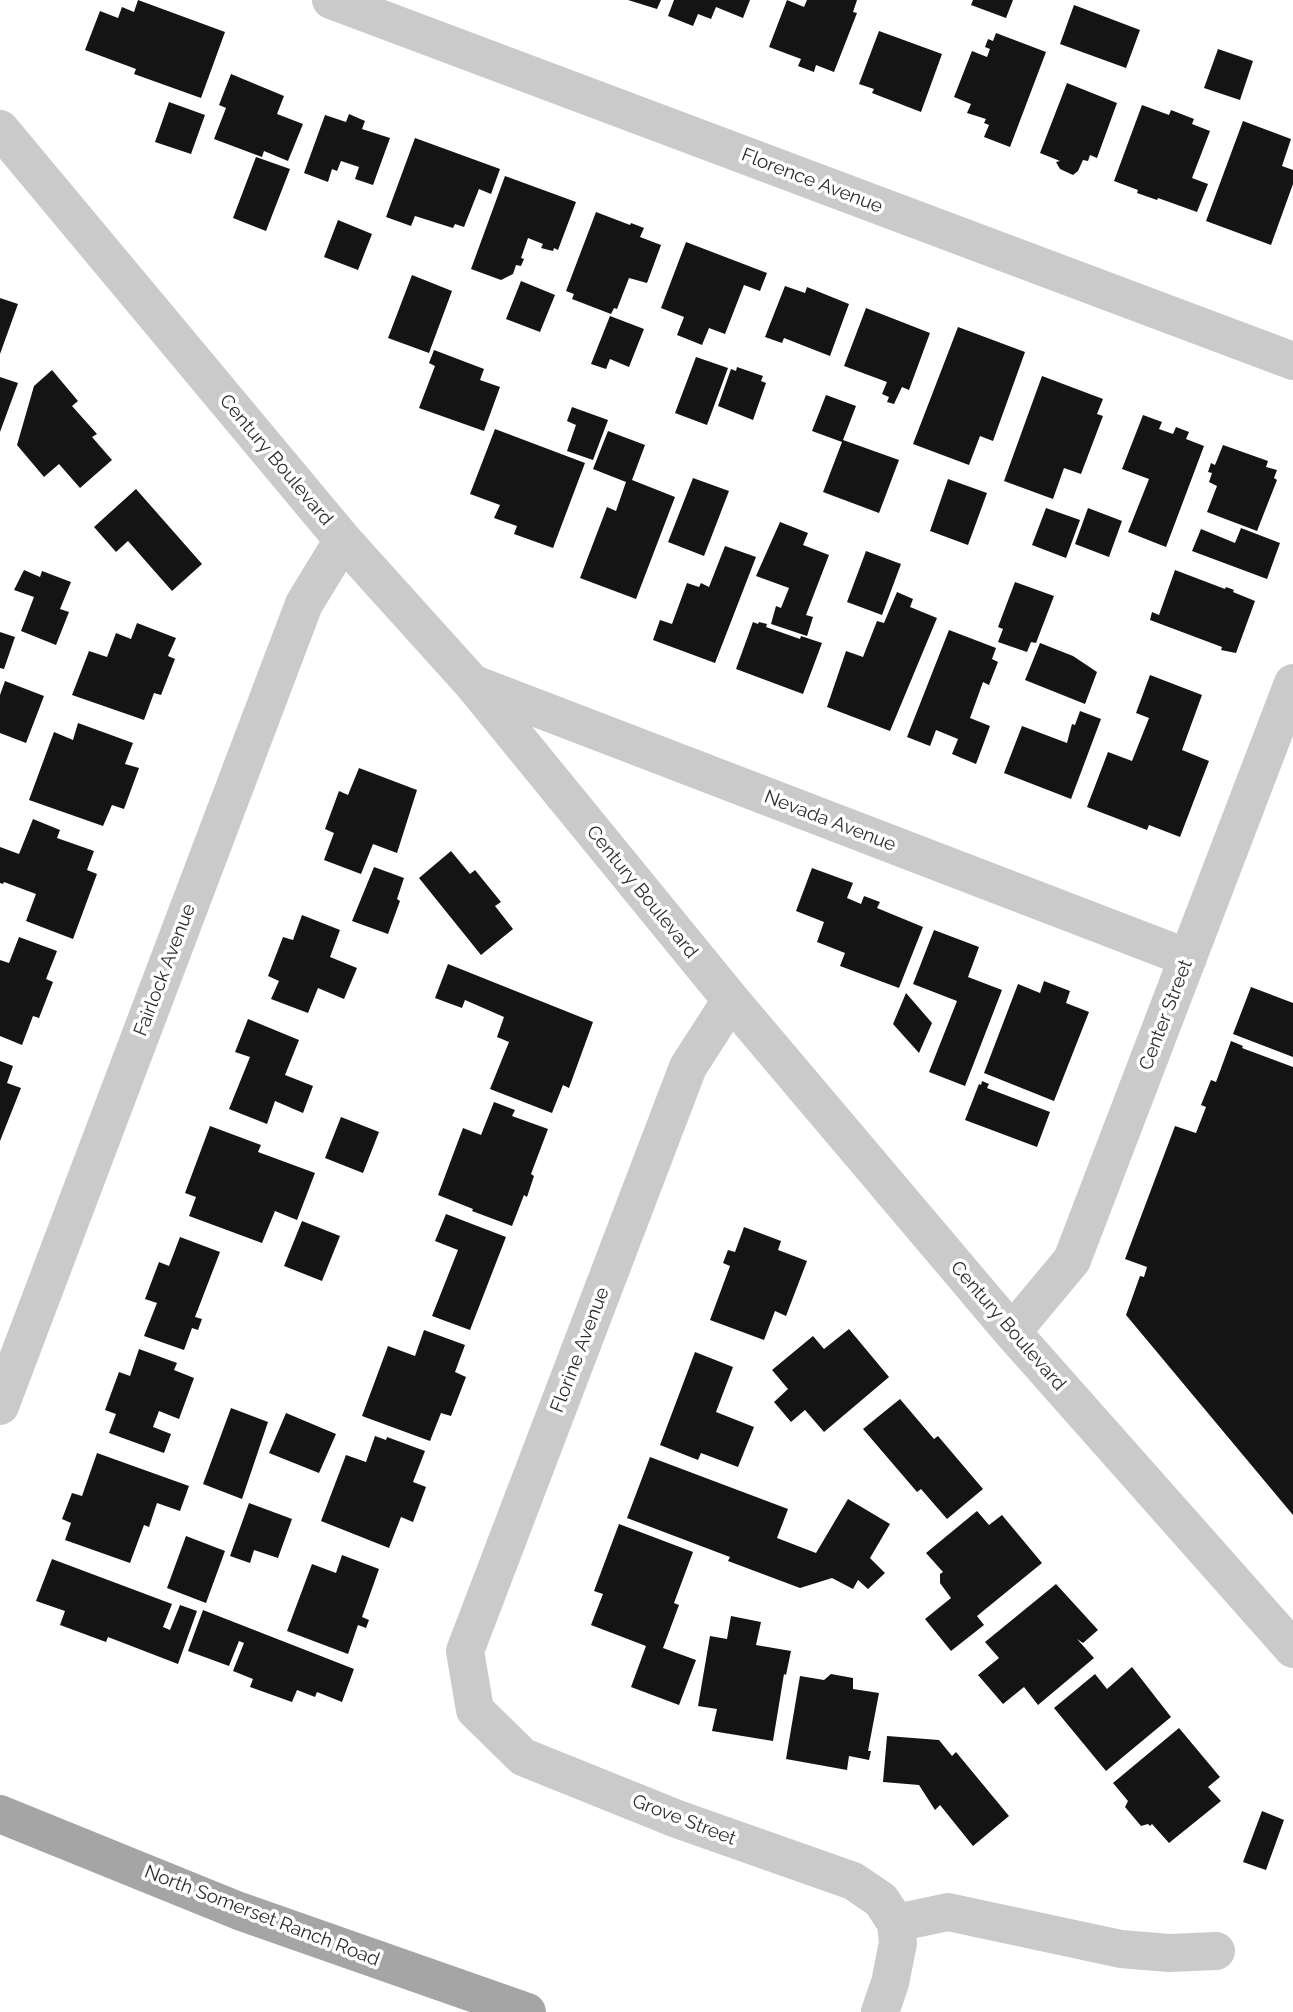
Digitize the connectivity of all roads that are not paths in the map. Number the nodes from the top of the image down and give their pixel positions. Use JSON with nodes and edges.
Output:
{"nodes":[{"id":1,"x":331,"y":0,"type":"edge"},
{"id":2,"x":0,"y":129,"type":"edge"},
{"id":3,"x":1293,"y":361,"type":"edge"},
{"id":4,"x":343,"y":540,"type":"junction"},
{"id":5,"x":1293,"y":683,"type":"edge"},
{"id":6,"x":472,"y":684,"type":"junction"},
{"id":7,"x":1188,"y":958,"type":"junction"},
{"id":8,"x":731,"y":1000,"type":"junction"},
{"id":9,"x":1012,"y":1332,"type":"junction"},
{"id":10,"x":0,"y":1406,"type":"edge"},
{"id":11,"x":1293,"y":1649,"type":"edge"},
{"id":12,"x":475,"y":1710,"type":"joint"},
{"id":13,"x":0,"y":1814,"type":"edge"},
{"id":14,"x":896,"y":1923,"type":"junction"},
{"id":15,"x":1216,"y":1951,"type":"dead end"},
{"id":16,"x":885,"y":1998,"type":"edge"},
{"id":17,"x":527,"y":2012,"type":"edge"}],
"edges":[{"from":1,"to":3,"type":"street","name":"Florence Avenue"},
{"from":2,"to":4,"type":"street","name":"Century Boulevard"},
{"from":4,"to":6,"type":"street","name":"Century Boulevard"},
{"from":4,"to":10,"type":"street","name":"Fairlock Avenue"},
{"from":5,"to":7,"type":"street","name":"Center Street"},
{"from":6,"to":7,"type":"street","name":"Nevada Avenue"},
{"from":6,"to":8,"type":"street","name":"Century Boulevard"},
{"from":7,"to":9,"type":"street","name":"Center Street"},
{"from":8,"to":9,"type":"street","name":"Century Boulevard"},
{"from":8,"to":12,"type":"street","name":"Florine Avenue"},
{"from":9,"to":11,"type":"street","name":"Century Boulevard"},
{"from":12,"to":14,"type":"street","name":"Grove Street"},
{"from":13,"to":17,"type":"main road","name":"North Somerset Ranch Road"},
{"from":14,"to":15,"type":"street"},
{"from":14,"to":16,"type":"street"}]}
